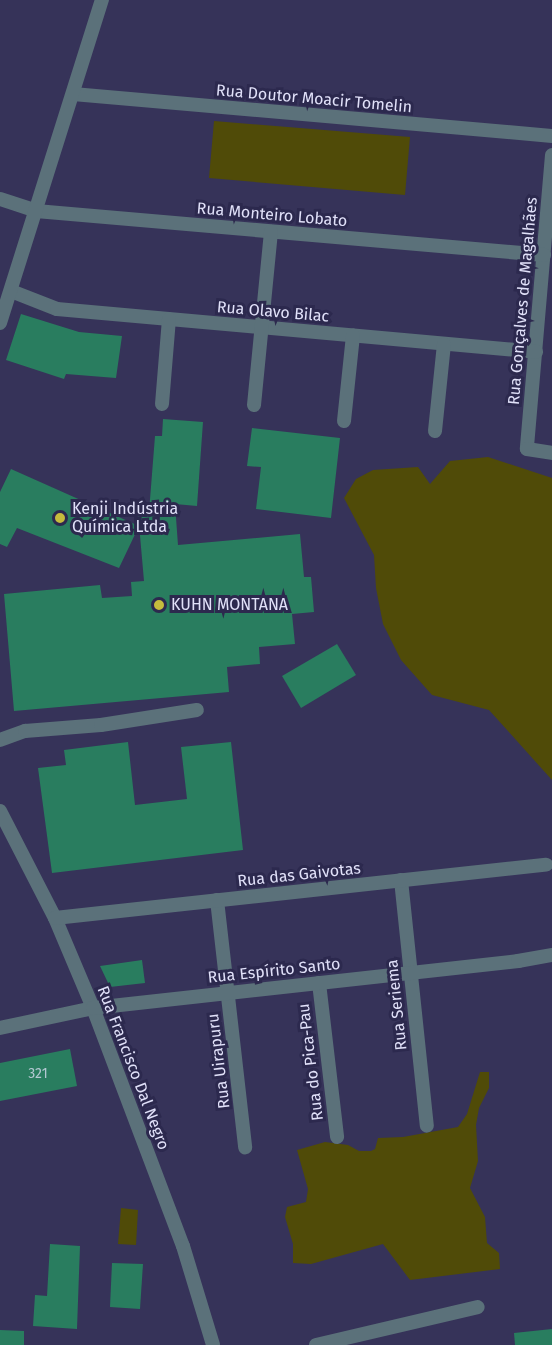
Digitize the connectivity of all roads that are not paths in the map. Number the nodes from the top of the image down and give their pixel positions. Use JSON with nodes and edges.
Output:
{"nodes":[{"id":1,"x":102,"y":0,"type":"edge"},
{"id":2,"x":73,"y":94,"type":"junction"},
{"id":3,"x":552,"y":136,"type":"edge"},
{"id":4,"x":552,"y":155,"type":"edge"},
{"id":5,"x":0,"y":199,"type":"edge"},
{"id":6,"x":36,"y":211,"type":"junction"},
{"id":7,"x":271,"y":232,"type":"junction"},
{"id":8,"x":544,"y":255,"type":"junction"},
{"id":9,"x":11,"y":291,"type":"junction"},
{"id":10,"x":170,"y":319,"type":"junction"},
{"id":11,"x":0,"y":323,"type":"edge"},
{"id":12,"x":261,"y":327,"type":"junction"},
{"id":13,"x":353,"y":335,"type":"junction"},
{"id":14,"x":444,"y":344,"type":"junction"},
{"id":15,"x":536,"y":352,"type":"junction"},
{"id":16,"x":162,"y":404,"type":"dead end"},
{"id":17,"x":254,"y":405,"type":"dead end"},
{"id":18,"x":344,"y":422,"type":"dead end"},
{"id":19,"x":435,"y":431,"type":"dead end"},
{"id":20,"x":552,"y":453,"type":"edge"},
{"id":21,"x":196,"y":711,"type":"dead end"},
{"id":22,"x":0,"y":740,"type":"edge"},
{"id":23,"x":0,"y":811,"type":"edge"},
{"id":24,"x":546,"y":865,"type":"dead end"},
{"id":25,"x":401,"y":880,"type":"junction"},
{"id":26,"x":217,"y":900,"type":"junction"},
{"id":27,"x":55,"y":918,"type":"junction"},
{"id":28,"x":552,"y":955,"type":"edge"},
{"id":29,"x":410,"y":973,"type":"junction"},
{"id":30,"x":319,"y":983,"type":"junction"},
{"id":31,"x":228,"y":993,"type":"junction"},
{"id":32,"x":93,"y":1008,"type":"junction"},
{"id":33,"x":0,"y":1028,"type":"edge"},
{"id":34,"x":427,"y":1126,"type":"dead end"},
{"id":35,"x":337,"y":1137,"type":"dead end"},
{"id":36,"x":245,"y":1147,"type":"dead end"},
{"id":37,"x":478,"y":1307,"type":"dead end"},
{"id":38,"x":213,"y":1345,"type":"edge"},
{"id":39,"x":316,"y":1345,"type":"edge"}],
"edges":[{"from":1,"to":2,"type":"street"},
{"from":2,"to":3,"type":"street","name":"Rua Doutor Moacir Tomelin"},
{"from":2,"to":6,"type":"street"},
{"from":4,"to":8,"type":"street","name":"Rua Gonçalves de Magalhães"},
{"from":5,"to":6,"type":"street","name":"Rua Monteiro Lobato"},
{"from":6,"to":7,"type":"street","name":"Rua Monteiro Lobato"},
{"from":6,"to":9,"type":"street"},
{"from":7,"to":8,"type":"street","name":"Rua Monteiro Lobato"},
{"from":7,"to":12,"type":"street"},
{"from":8,"to":15,"type":"street","name":"Rua Gonçalves de Magalhães"},
{"from":9,"to":10,"type":"street","name":"Rua Olavo Bilac"},
{"from":9,"to":11,"type":"street"},
{"from":10,"to":12,"type":"street","name":"Rua Olavo Bilac"},
{"from":10,"to":16,"type":"street"},
{"from":12,"to":13,"type":"street","name":"Rua Olavo Bilac"},
{"from":12,"to":17,"type":"street"},
{"from":13,"to":14,"type":"street","name":"Rua Olavo Bilac"},
{"from":13,"to":18,"type":"street"},
{"from":14,"to":15,"type":"street","name":"Rua Olavo Bilac"},
{"from":14,"to":19,"type":"street"},
{"from":15,"to":20,"type":"street","name":"Rua Gonçalves de Magalhães"},
{"from":21,"to":22,"type":"street"},
{"from":23,"to":27,"type":"street","name":"Rua Francisco Dal Negro"},
{"from":24,"to":25,"type":"street","name":"Rua das Gaivotas"},
{"from":25,"to":26,"type":"street","name":"Rua das Gaivotas"},
{"from":25,"to":29,"type":"street","name":"Rua Seriema"},
{"from":26,"to":27,"type":"street","name":"Rua das Gaivotas"},
{"from":26,"to":31,"type":"street","name":"Rua Uirapuru"},
{"from":27,"to":32,"type":"street","name":"Rua Francisco Dal Negro"},
{"from":28,"to":29,"type":"street","name":"Rua Espírito Santo"},
{"from":29,"to":30,"type":"street","name":"Rua Espírito Santo"},
{"from":29,"to":34,"type":"street","name":"Rua Seriema"},
{"from":30,"to":31,"type":"street","name":"Rua Espírito Santo"},
{"from":30,"to":35,"type":"street","name":"Rua do Pica-Pau"},
{"from":31,"to":32,"type":"street","name":"Rua Espírito Santo"},
{"from":31,"to":36,"type":"street","name":"Rua Uirapuru"},
{"from":32,"to":33,"type":"street","name":"Rua Espírito Santo"},
{"from":32,"to":38,"type":"street","name":"Rua Francisco Dal Negro"},
{"from":37,"to":39,"type":"street"}]}
